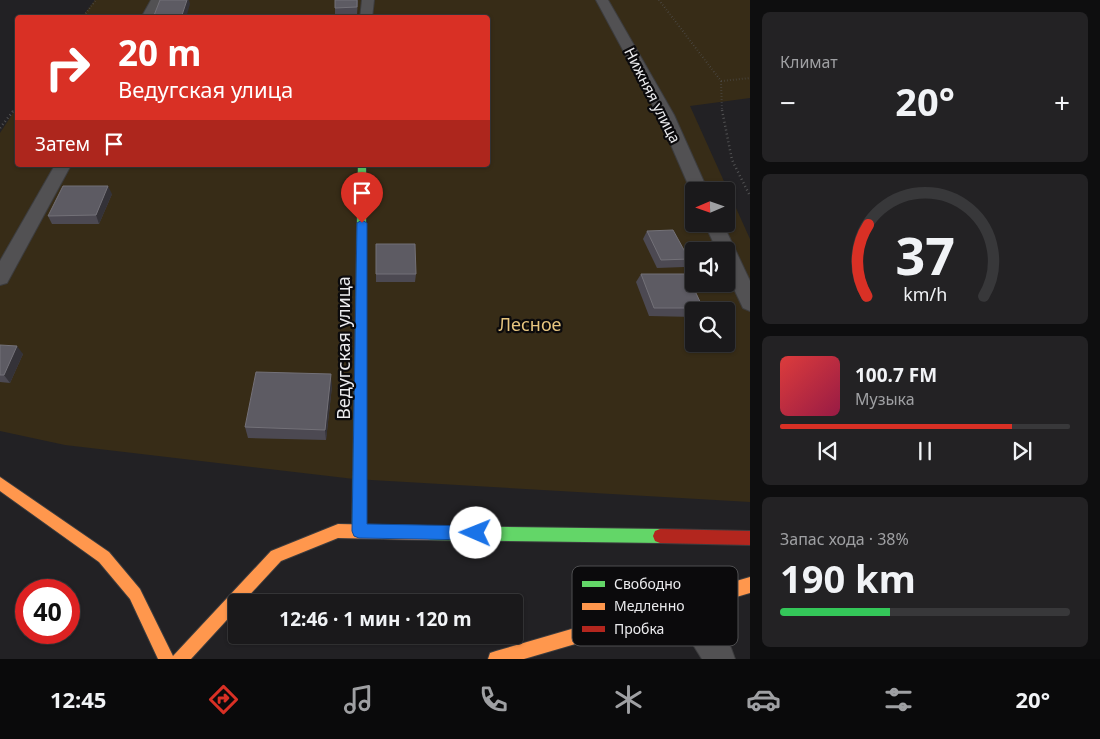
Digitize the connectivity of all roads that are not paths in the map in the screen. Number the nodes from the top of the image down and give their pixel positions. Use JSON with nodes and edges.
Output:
{"nodes":[{"id":1,"x":157,"y":0,"type":"edge"},
{"id":2,"x":368,"y":0,"type":"edge"},
{"id":3,"x":602,"y":0,"type":"edge"},
{"id":4,"x":149,"y":15,"type":"edge"},
{"id":5,"x":366,"y":15,"type":"edge"},
{"id":6,"x":62,"y":167,"type":"edge"},
{"id":7,"x":362,"y":167,"type":"edge"},
{"id":8,"x":696,"y":182,"type":"edge"},
{"id":9,"x":718,"y":232,"type":"edge"},
{"id":10,"x":0,"y":278,"type":"edge"},
{"id":11,"x":750,"y":303,"type":"edge"},
{"id":12,"x":0,"y":483,"type":"edge"},
{"id":13,"x":359,"y":531,"type":"junction"},
{"id":14,"x":750,"y":538,"type":"edge"},
{"id":15,"x":572,"y":637,"type":"edge"},
{"id":16,"x":711,"y":646,"type":"edge"},
{"id":17,"x":166,"y":659,"type":"edge"},
{"id":18,"x":180,"y":659,"type":"edge"},
{"id":19,"x":496,"y":659,"type":"edge"},
{"id":20,"x":720,"y":659,"type":"edge"}],
"edges":[{"from":1,"to":4,"type":"street"},
{"from":2,"to":5,"type":"street"},
{"from":3,"to":8,"type":"street","name":"Нижняя улица"},
{"from":6,"to":10,"type":"street"},
{"from":7,"to":13,"type":"street","name":"Ведугская улица"},
{"from":9,"to":11,"type":"street"},
{"from":12,"to":17,"type":"street"},
{"from":13,"to":14,"type":"street"},
{"from":13,"to":18,"type":"street"},
{"from":15,"to":19,"type":"street"},
{"from":16,"to":20,"type":"street"}]}
